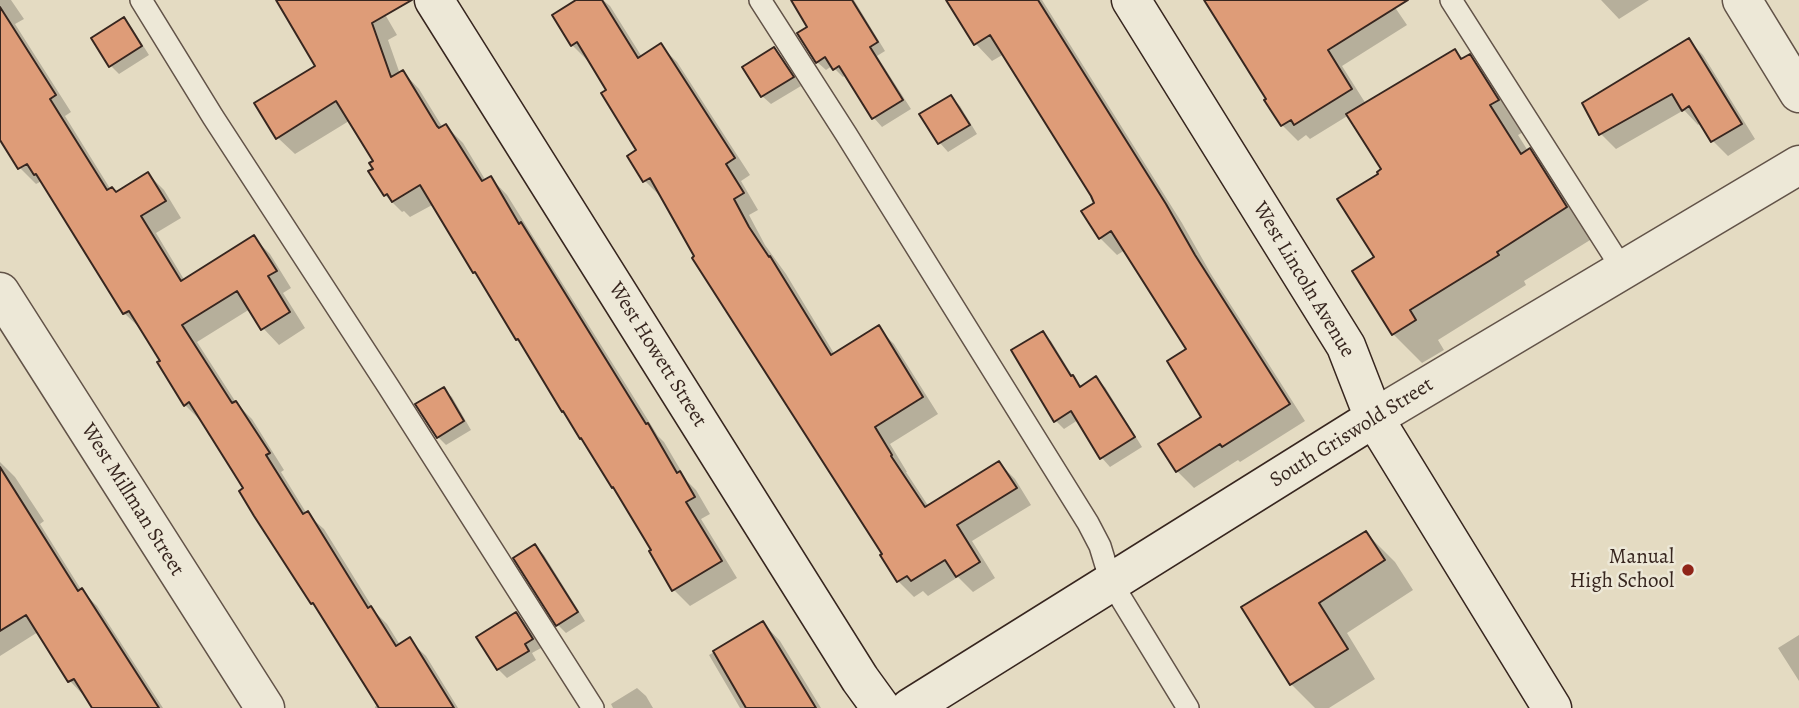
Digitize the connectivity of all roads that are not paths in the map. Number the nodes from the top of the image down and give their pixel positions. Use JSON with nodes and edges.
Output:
{"nodes":[{"id":1,"x":141,"y":0,"type":"edge"},
{"id":2,"x":434,"y":0,"type":"edge"},
{"id":3,"x":760,"y":0,"type":"edge"},
{"id":4,"x":1131,"y":0,"type":"edge"},
{"id":5,"x":1451,"y":0,"type":"edge"},
{"id":6,"x":1742,"y":0,"type":"edge"},
{"id":7,"x":1799,"y":93,"type":"edge"},
{"id":8,"x":1799,"y":165,"type":"edge"},
{"id":9,"x":1623,"y":270,"type":"junction"},
{"id":10,"x":0,"y":292,"type":"edge"},
{"id":11,"x":1374,"y":418,"type":"junction"},
{"id":12,"x":1111,"y":582,"type":"junction"},
{"id":13,"x":265,"y":708,"type":"edge"},
{"id":14,"x":593,"y":708,"type":"edge"},
{"id":15,"x":881,"y":708,"type":"edge"},
{"id":16,"x":910,"y":708,"type":"edge"},
{"id":17,"x":1188,"y":708,"type":"edge"},
{"id":18,"x":1552,"y":708,"type":"edge"}],
"edges":[{"from":1,"to":14,"type":"lane"},
{"from":2,"to":15,"type":"main road","name":"West Howett Street"},
{"from":3,"to":12,"type":"lane"},
{"from":4,"to":11,"type":"main road","name":"West Lincoln Avenue"},
{"from":5,"to":9,"type":"lane"},
{"from":6,"to":7,"type":"main road"},
{"from":8,"to":9,"type":"main road","name":"South Griswold Street"},
{"from":9,"to":11,"type":"main road","name":"South Griswold Street"},
{"from":10,"to":13,"type":"main road","name":"West Millman Street"},
{"from":11,"to":12,"type":"main road","name":"South Griswold Street"},
{"from":11,"to":18,"type":"main road","name":"West Lincoln Avenue"},
{"from":12,"to":16,"type":"main road","name":"South Griswold Street"},
{"from":12,"to":17,"type":"lane"}]}
